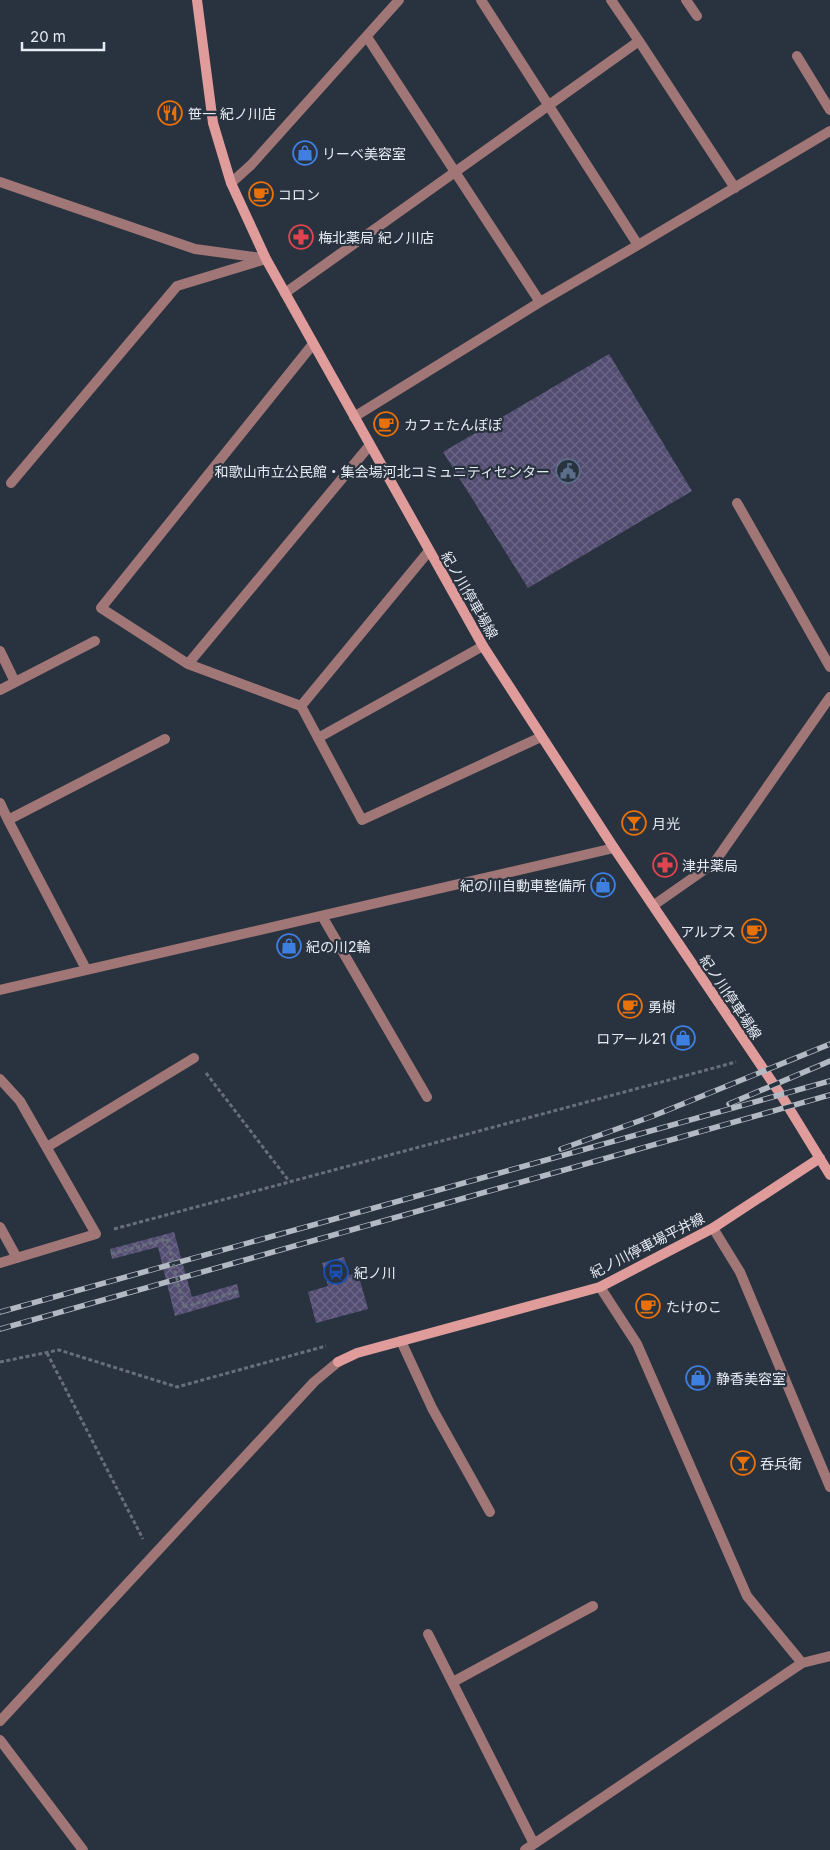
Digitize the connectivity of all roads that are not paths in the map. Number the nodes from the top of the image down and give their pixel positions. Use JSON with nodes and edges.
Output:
{"nodes":[{"id":1,"x":197,"y":0,"type":"edge"},
{"id":2,"x":399,"y":0,"type":"edge"},
{"id":3,"x":481,"y":0,"type":"edge"},
{"id":4,"x":611,"y":0,"type":"edge"},
{"id":5,"x":686,"y":0,"type":"edge"},
{"id":6,"x":697,"y":16,"type":"dead end"},
{"id":7,"x":367,"y":37,"type":"junction"},
{"id":8,"x":639,"y":41,"type":"junction"},
{"id":9,"x":798,"y":56,"type":"dead end"},
{"id":10,"x":549,"y":106,"type":"junction"},
{"id":11,"x":830,"y":110,"type":"edge"},
{"id":12,"x":830,"y":131,"type":"edge"},
{"id":13,"x":455,"y":172,"type":"junction"},
{"id":14,"x":0,"y":182,"type":"edge"},
{"id":15,"x":231,"y":183,"type":"junction"},
{"id":16,"x":735,"y":188,"type":"junction"},
{"id":17,"x":638,"y":245,"type":"junction"},
{"id":18,"x":266,"y":259,"type":"junction"},
{"id":19,"x":285,"y":293,"type":"junction"},
{"id":20,"x":540,"y":302,"type":"junction"},
{"id":21,"x":313,"y":344,"type":"junction"},
{"id":22,"x":354,"y":418,"type":"junction"},
{"id":23,"x":370,"y":445,"type":"junction"},
{"id":24,"x":11,"y":484,"type":"dead end"},
{"id":25,"x":737,"y":503,"type":"dead end"},
{"id":26,"x":429,"y":551,"type":"junction"},
{"id":27,"x":95,"y":641,"type":"dead end"},
{"id":28,"x":484,"y":646,"type":"junction"},
{"id":29,"x":0,"y":651,"type":"edge"},
{"id":30,"x":188,"y":664,"type":"junction"},
{"id":31,"x":830,"y":667,"type":"edge"},
{"id":32,"x":15,"y":682,"type":"junction"},
{"id":33,"x":0,"y":690,"type":"edge"},
{"id":34,"x":830,"y":697,"type":"edge"},
{"id":35,"x":301,"y":706,"type":"junction"},
{"id":36,"x":541,"y":737,"type":"junction"},
{"id":37,"x":318,"y":738,"type":"junction"},
{"id":38,"x":165,"y":739,"type":"dead end"},
{"id":39,"x":0,"y":804,"type":"edge"},
{"id":40,"x":8,"y":820,"type":"junction"},
{"id":41,"x":614,"y":848,"type":"junction"},
{"id":42,"x":654,"y":905,"type":"junction"},
{"id":43,"x":322,"y":916,"type":"junction"},
{"id":44,"x":86,"y":969,"type":"junction"},
{"id":45,"x":0,"y":990,"type":"edge"},
{"id":46,"x":194,"y":1058,"type":"road end"},
{"id":47,"x":0,"y":1079,"type":"edge"},
{"id":48,"x":427,"y":1097,"type":"dead end"},
{"id":49,"x":47,"y":1147,"type":"junction"},
{"id":50,"x":820,"y":1158,"type":"junction"},
{"id":51,"x":830,"y":1175,"type":"edge"},
{"id":52,"x":0,"y":1227,"type":"edge"},
{"id":53,"x":713,"y":1228,"type":"junction"},
{"id":54,"x":16,"y":1258,"type":"junction"},
{"id":55,"x":0,"y":1263,"type":"edge"},
{"id":56,"x":600,"y":1287,"type":"junction"},
{"id":57,"x":401,"y":1341,"type":"junction"},
{"id":58,"x":338,"y":1362,"type":"joint"},
{"id":59,"x":830,"y":1486,"type":"edge"},
{"id":60,"x":490,"y":1512,"type":"dead end"},
{"id":61,"x":593,"y":1606,"type":"dead end"},
{"id":62,"x":428,"y":1634,"type":"dead end"},
{"id":63,"x":830,"y":1656,"type":"edge"},
{"id":64,"x":802,"y":1663,"type":"junction"},
{"id":65,"x":453,"y":1682,"type":"junction"},
{"id":66,"x":0,"y":1720,"type":"edge"},
{"id":67,"x":0,"y":1740,"type":"edge"},
{"id":68,"x":534,"y":1844,"type":"junction"},
{"id":69,"x":84,"y":1850,"type":"edge"},
{"id":70,"x":525,"y":1850,"type":"edge"}],
"edges":[{"from":1,"to":15,"type":"main road","name":"紀ノ川停車場線"},
{"from":2,"to":7,"type":"street"},
{"from":3,"to":10,"type":"street"},
{"from":4,"to":8,"type":"street"},
{"from":5,"to":6,"type":"street"},
{"from":7,"to":13,"type":"street"},
{"from":7,"to":15,"type":"street"},
{"from":8,"to":10,"type":"street"},
{"from":8,"to":16,"type":"street"},
{"from":9,"to":11,"type":"street"},
{"from":10,"to":13,"type":"street"},
{"from":10,"to":17,"type":"street"},
{"from":12,"to":16,"type":"street"},
{"from":13,"to":19,"type":"street"},
{"from":13,"to":20,"type":"street"},
{"from":14,"to":18,"type":"street"},
{"from":15,"to":18,"type":"main road","name":"紀ノ川停車場線"},
{"from":16,"to":17,"type":"street"},
{"from":17,"to":20,"type":"street"},
{"from":18,"to":19,"type":"main road","name":"紀ノ川停車場線"},
{"from":18,"to":24,"type":"street"},
{"from":19,"to":21,"type":"main road","name":"紀ノ川停車場線"},
{"from":20,"to":22,"type":"street"},
{"from":21,"to":22,"type":"main road","name":"紀ノ川停車場線"},
{"from":21,"to":30,"type":"street"},
{"from":22,"to":23,"type":"main road","name":"紀ノ川停車場線"},
{"from":23,"to":26,"type":"main road","name":"紀ノ川停車場線"},
{"from":23,"to":30,"type":"street"},
{"from":25,"to":31,"type":"street"},
{"from":26,"to":28,"type":"main road","name":"紀ノ川停車場線"},
{"from":26,"to":35,"type":"street"},
{"from":27,"to":32,"type":"street"},
{"from":28,"to":36,"type":"main road","name":"紀ノ川停車場線"},
{"from":28,"to":37,"type":"street"},
{"from":29,"to":32,"type":"street"},
{"from":30,"to":35,"type":"street"},
{"from":32,"to":33,"type":"street"},
{"from":34,"to":42,"type":"street"},
{"from":35,"to":37,"type":"street"},
{"from":36,"to":37,"type":"street"},
{"from":36,"to":41,"type":"main road","name":"紀ノ川停車場線"},
{"from":38,"to":40,"type":"street"},
{"from":39,"to":40,"type":"street"},
{"from":40,"to":44,"type":"street"},
{"from":41,"to":42,"type":"main road","name":"紀ノ川停車場線"},
{"from":41,"to":43,"type":"street"},
{"from":42,"to":50,"type":"main road","name":"紀ノ川停車場線"},
{"from":43,"to":44,"type":"street"},
{"from":43,"to":48,"type":"street"},
{"from":44,"to":45,"type":"street"},
{"from":46,"to":49,"type":"street"},
{"from":47,"to":49,"type":"street"},
{"from":49,"to":54,"type":"street"},
{"from":50,"to":51,"type":"main road"},
{"from":50,"to":53,"type":"main road","name":"紀ノ川停車場平井線"},
{"from":52,"to":54,"type":"street"},
{"from":53,"to":56,"type":"main road","name":"紀ノ川停車場平井線"},
{"from":53,"to":59,"type":"street"},
{"from":54,"to":55,"type":"street"},
{"from":56,"to":57,"type":"main road","name":"紀ノ川停車場平井線"},
{"from":56,"to":64,"type":"street"},
{"from":57,"to":58,"type":"main road","name":"紀ノ川停車場平井線"},
{"from":57,"to":60,"type":"street"},
{"from":58,"to":66,"type":"street"},
{"from":61,"to":65,"type":"street"},
{"from":62,"to":65,"type":"street"},
{"from":63,"to":64,"type":"street"},
{"from":64,"to":68,"type":"street"},
{"from":65,"to":68,"type":"street"},
{"from":67,"to":69,"type":"street"},
{"from":68,"to":70,"type":"street"}]}
